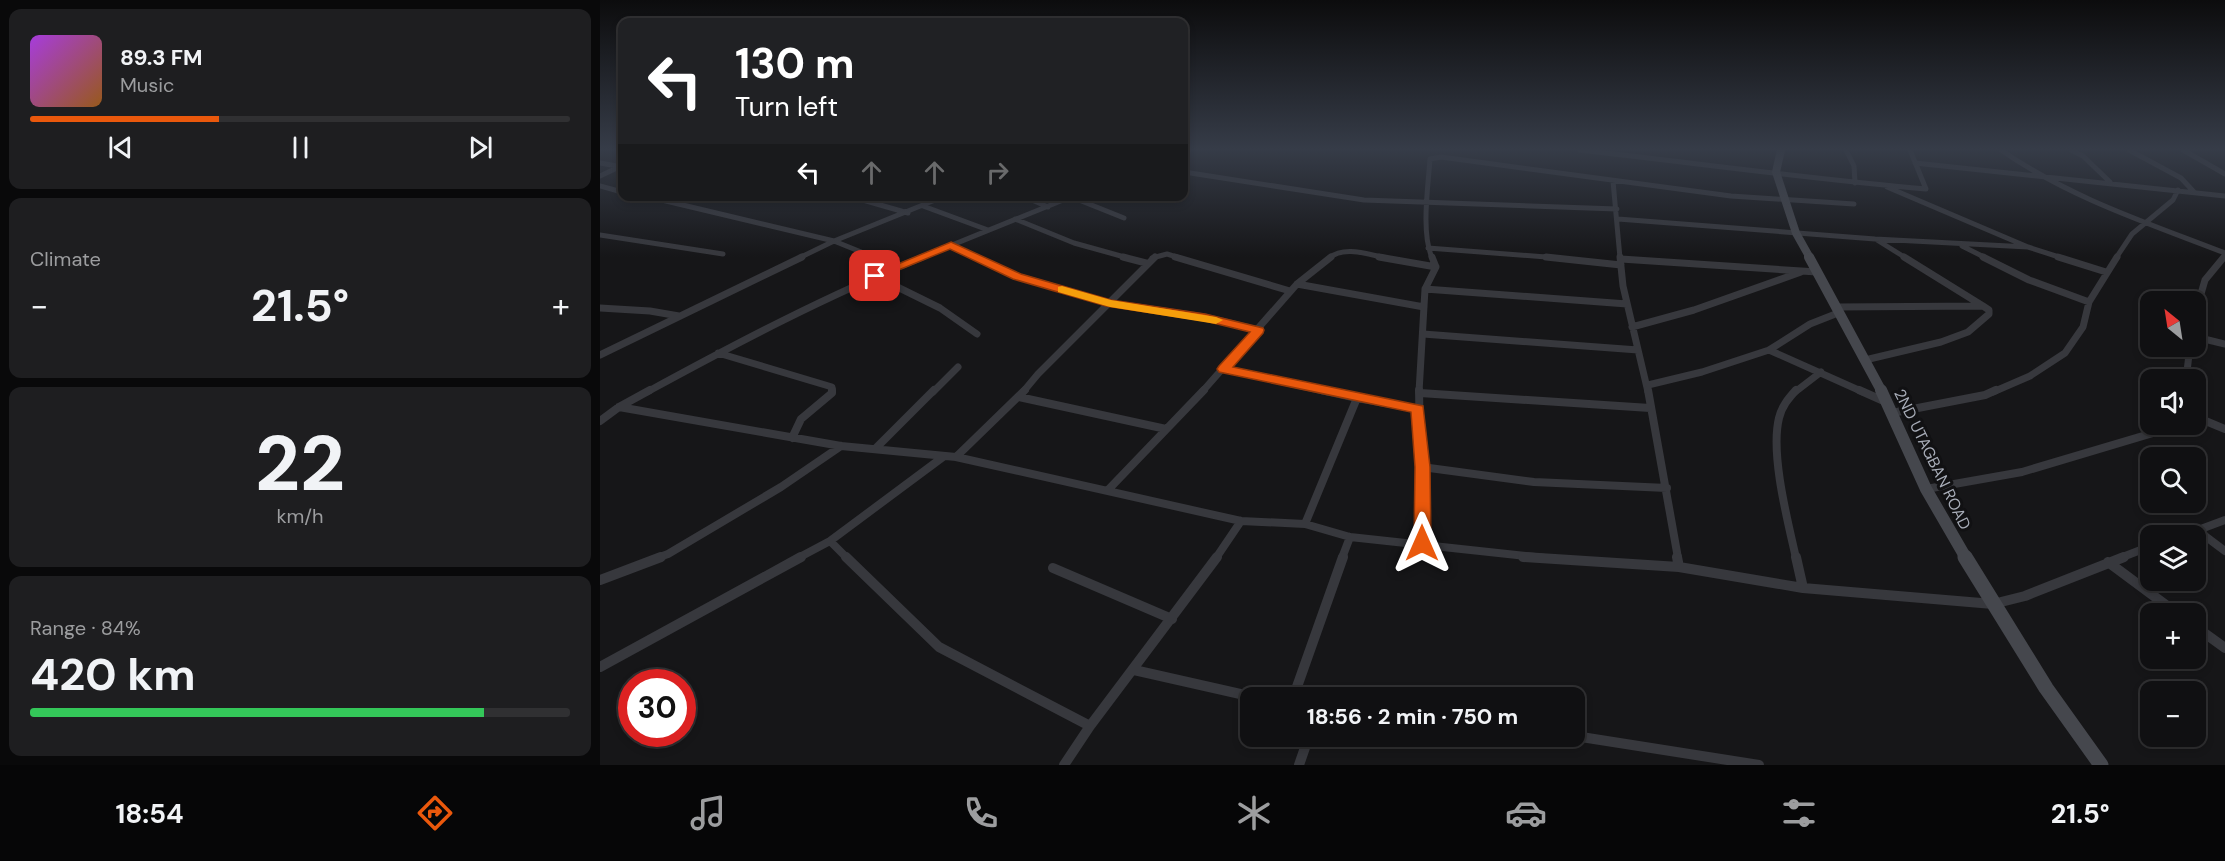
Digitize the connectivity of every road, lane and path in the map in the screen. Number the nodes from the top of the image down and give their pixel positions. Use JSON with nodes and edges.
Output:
{"nodes":[{"id":1,"x":600,"y":186,"type":"edge"},
{"id":2,"x":1282,"y":186,"type":"edge"},
{"id":3,"x":1427,"y":186,"type":"edge"},
{"id":4,"x":1614,"y":186,"type":"edge"},
{"id":5,"x":1659,"y":186,"type":"edge"},
{"id":6,"x":1780,"y":186,"type":"edge"},
{"id":7,"x":1877,"y":186,"type":"edge"},
{"id":8,"x":1925,"y":186,"type":"edge"},
{"id":9,"x":2061,"y":186,"type":"edge"},
{"id":10,"x":2141,"y":186,"type":"edge"},
{"id":11,"x":2188,"y":186,"type":"edge"},
{"id":12,"x":1887,"y":187,"type":"junction"},
{"id":13,"x":2178,"y":190,"type":"junction"},
{"id":14,"x":618,"y":191,"type":"edge"},
{"id":15,"x":2194,"y":192,"type":"junction"},
{"id":16,"x":2225,"y":196,"type":"edge"},
{"id":17,"x":1427,"y":200,"type":"junction"},
{"id":18,"x":666,"y":201,"type":"edge"},
{"id":19,"x":866,"y":201,"type":"edge"},
{"id":20,"x":934,"y":201,"type":"edge"},
{"id":21,"x":1034,"y":201,"type":"edge"},
{"id":22,"x":1062,"y":201,"type":"edge"},
{"id":23,"x":1082,"y":201,"type":"edge"},
{"id":24,"x":1784,"y":201,"type":"junction"},
{"id":25,"x":1854,"y":204,"type":"dead end"},
{"id":26,"x":923,"y":206,"type":"junction"},
{"id":27,"x":1048,"y":207,"type":"junction"},
{"id":28,"x":1617,"y":209,"type":"junction"},
{"id":29,"x":908,"y":213,"type":"junction"},
{"id":30,"x":1124,"y":218,"type":"dead end"},
{"id":31,"x":1016,"y":219,"type":"junction"},
{"id":32,"x":1618,"y":219,"type":"junction"},
{"id":33,"x":2146,"y":221,"type":"junction"},
{"id":34,"x":988,"y":230,"type":"junction"},
{"id":35,"x":1796,"y":232,"type":"junction"},
{"id":36,"x":600,"y":235,"type":"edge"},
{"id":37,"x":1875,"y":239,"type":"junction"},
{"id":38,"x":834,"y":242,"type":"junction"},
{"id":39,"x":1958,"y":243,"type":"junction"},
{"id":40,"x":951,"y":245,"type":"junction"},
{"id":41,"x":2028,"y":247,"type":"junction"},
{"id":42,"x":1428,"y":248,"type":"junction"},
{"id":43,"x":723,"y":254,"type":"dead end"},
{"id":44,"x":2225,"y":254,"type":"edge"},
{"id":45,"x":1621,"y":262,"type":"junction"},
{"id":46,"x":1146,"y":263,"type":"junction"},
{"id":47,"x":896,"y":266,"type":"junction"},
{"id":48,"x":1436,"y":267,"type":"junction"},
{"id":49,"x":1803,"y":271,"type":"junction"},
{"id":50,"x":1817,"y":272,"type":"junction"},
{"id":51,"x":2106,"y":272,"type":"junction"},
{"id":52,"x":875,"y":276,"type":"junction"},
{"id":53,"x":1297,"y":284,"type":"junction"},
{"id":54,"x":1425,"y":289,"type":"junction"},
{"id":55,"x":1290,"y":291,"type":"junction"},
{"id":56,"x":2202,"y":291,"type":"edge"},
{"id":57,"x":2089,"y":302,"type":"junction"},
{"id":58,"x":1110,"y":303,"type":"junction"},
{"id":59,"x":1627,"y":304,"type":"junction"},
{"id":60,"x":1983,"y":306,"type":"junction"},
{"id":61,"x":1424,"y":307,"type":"junction"},
{"id":62,"x":600,"y":308,"type":"edge"},
{"id":63,"x":1837,"y":310,"type":"junction"},
{"id":64,"x":680,"y":316,"type":"junction"},
{"id":65,"x":1632,"y":327,"type":"junction"},
{"id":66,"x":1258,"y":330,"type":"junction"},
{"id":67,"x":977,"y":334,"type":"dead end"},
{"id":68,"x":1423,"y":334,"type":"junction"},
{"id":69,"x":2206,"y":339,"type":"edge"},
{"id":70,"x":2225,"y":344,"type":"edge"},
{"id":71,"x":1638,"y":350,"type":"junction"},
{"id":72,"x":1769,"y":350,"type":"junction"},
{"id":73,"x":718,"y":353,"type":"junction"},
{"id":74,"x":600,"y":355,"type":"edge"},
{"id":75,"x":1864,"y":360,"type":"junction"},
{"id":76,"x":958,"y":367,"type":"dead end"},
{"id":77,"x":1224,"y":369,"type":"junction"},
{"id":78,"x":1821,"y":372,"type":"junction"},
{"id":79,"x":1648,"y":385,"type":"junction"},
{"id":80,"x":1420,"y":393,"type":"junction"},
{"id":81,"x":1019,"y":397,"type":"junction"},
{"id":82,"x":1357,"y":398,"type":"junction"},
{"id":83,"x":619,"y":407,"type":"junction"},
{"id":84,"x":1650,"y":408,"type":"junction"},
{"id":85,"x":1890,"y":408,"type":"junction"},
{"id":86,"x":1418,"y":409,"type":"junction"},
{"id":87,"x":600,"y":421,"type":"edge"},
{"id":88,"x":2206,"y":421,"type":"edge"},
{"id":89,"x":1166,"y":429,"type":"junction"},
{"id":90,"x":2225,"y":429,"type":"edge"},
{"id":91,"x":2146,"y":435,"type":"edge"},
{"id":92,"x":792,"y":438,"type":"junction"},
{"id":93,"x":841,"y":446,"type":"junction"},
{"id":94,"x":876,"y":448,"type":"junction"},
{"id":95,"x":943,"y":457,"type":"junction"},
{"id":96,"x":956,"y":457,"type":"junction"},
{"id":97,"x":1422,"y":467,"type":"junction"},
{"id":98,"x":1667,"y":488,"type":"junction"},
{"id":99,"x":1926,"y":489,"type":"junction"},
{"id":100,"x":1108,"y":490,"type":"junction"},
{"id":101,"x":1241,"y":520,"type":"junction"},
{"id":102,"x":2225,"y":520,"type":"edge"},
{"id":103,"x":1305,"y":524,"type":"junction"},
{"id":104,"x":2206,"y":527,"type":"edge"},
{"id":105,"x":1350,"y":537,"type":"junction"},
{"id":106,"x":2206,"y":537,"type":"edge"},
{"id":107,"x":830,"y":541,"type":"junction"},
{"id":108,"x":1422,"y":543,"type":"junction"},
{"id":109,"x":2140,"y":550,"type":"edge"},
{"id":110,"x":2225,"y":551,"type":"edge"},
{"id":111,"x":2108,"y":562,"type":"junction"},
{"id":112,"x":1679,"y":567,"type":"junction"},
{"id":113,"x":1053,"y":568,"type":"dead end"},
{"id":114,"x":600,"y":580,"type":"edge"},
{"id":115,"x":1803,"y":588,"type":"junction"},
{"id":116,"x":2163,"y":603,"type":"edge"},
{"id":117,"x":1994,"y":604,"type":"junction"},
{"id":118,"x":1172,"y":619,"type":"junction"},
{"id":119,"x":2206,"y":634,"type":"edge"},
{"id":120,"x":2225,"y":648,"type":"edge"},
{"id":121,"x":600,"y":667,"type":"edge"},
{"id":122,"x":1134,"y":670,"type":"junction"},
{"id":123,"x":1297,"y":687,"type":"edge"},
{"id":124,"x":1240,"y":694,"type":"edge"},
{"id":125,"x":1090,"y":726,"type":"junction"},
{"id":126,"x":1585,"y":738,"type":"edge"},
{"id":127,"x":1305,"y":747,"type":"edge"},
{"id":128,"x":1064,"y":765,"type":"edge"},
{"id":129,"x":1299,"y":765,"type":"edge"},
{"id":130,"x":1759,"y":765,"type":"edge"},
{"id":131,"x":2101,"y":765,"type":"edge"}],
"edges":[{"from":1,"to":14,"type":"street"},
{"from":2,"to":17,"type":"street"},
{"from":3,"to":17,"type":"street"},
{"from":4,"to":28,"type":"street"},
{"from":5,"to":24,"type":"street"},
{"from":6,"to":24,"type":"street","name":"2ND UTAGBAN ROAD"},
{"from":7,"to":12,"type":"street"},
{"from":8,"to":12,"type":"street"},
{"from":9,"to":33,"type":"street"},
{"from":10,"to":13,"type":"street"},
{"from":11,"to":15,"type":"street"},
{"from":12,"to":41,"type":"street"},
{"from":13,"to":15,"type":"street"},
{"from":13,"to":33,"type":"street"},
{"from":15,"to":16,"type":"street"},
{"from":17,"to":28,"type":"street"},
{"from":17,"to":42,"type":"street"},
{"from":18,"to":38,"type":"street"},
{"from":19,"to":29,"type":"street"},
{"from":20,"to":26,"type":"street"},
{"from":21,"to":27,"type":"street"},
{"from":22,"to":27,"type":"street"},
{"from":23,"to":30,"type":"street"},
{"from":24,"to":25,"type":"street"},
{"from":24,"to":35,"type":"street","name":"2ND UTAGBAN ROAD"},
{"from":26,"to":29,"type":"street"},
{"from":26,"to":34,"type":"street"},
{"from":27,"to":31,"type":"street"},
{"from":28,"to":32,"type":"street"},
{"from":29,"to":38,"type":"street"},
{"from":31,"to":34,"type":"street"},
{"from":31,"to":46,"type":"street"},
{"from":32,"to":35,"type":"street"},
{"from":32,"to":45,"type":"street"},
{"from":33,"to":44,"type":"street"},
{"from":33,"to":51,"type":"street"},
{"from":34,"to":40,"type":"street"},
{"from":35,"to":37,"type":"street"},
{"from":35,"to":50,"type":"street","name":"2ND UTAGBAN ROAD"},
{"from":36,"to":43,"type":"street"},
{"from":37,"to":39,"type":"street"},
{"from":37,"to":60,"type":"street"},
{"from":38,"to":47,"type":"street"},
{"from":38,"to":64,"type":"street"},
{"from":39,"to":41,"type":"street"},
{"from":39,"to":57,"type":"street"},
{"from":40,"to":47,"type":"street"},
{"from":40,"to":58,"type":"street"},
{"from":41,"to":51,"type":"street"},
{"from":42,"to":45,"type":"street"},
{"from":42,"to":48,"type":"street"},
{"from":44,"to":56,"type":"street"},
{"from":45,"to":49,"type":"street"},
{"from":45,"to":59,"type":"street"},
{"from":46,"to":55,"type":"street"},
{"from":46,"to":58,"type":"street"},
{"from":47,"to":52,"type":"street"},
{"from":48,"to":53,"type":"street"},
{"from":48,"to":54,"type":"street"},
{"from":49,"to":50,"type":"street"},
{"from":49,"to":65,"type":"street"},
{"from":50,"to":63,"type":"street","name":"2ND UTAGBAN ROAD"},
{"from":51,"to":57,"type":"street"},
{"from":52,"to":67,"type":"street"},
{"from":52,"to":73,"type":"street"},
{"from":53,"to":55,"type":"street"},
{"from":53,"to":61,"type":"street"},
{"from":54,"to":59,"type":"street"},
{"from":54,"to":61,"type":"street"},
{"from":55,"to":66,"type":"street"},
{"from":57,"to":85,"type":"street"},
{"from":58,"to":66,"type":"street"},
{"from":58,"to":81,"type":"street"},
{"from":59,"to":65,"type":"street"},
{"from":60,"to":63,"type":"street"},
{"from":60,"to":75,"type":"street"},
{"from":61,"to":68,"type":"street"},
{"from":62,"to":64,"type":"street"},
{"from":63,"to":72,"type":"street"},
{"from":63,"to":75,"type":"street","name":"2ND UTAGBAN ROAD"},
{"from":64,"to":74,"type":"street"},
{"from":65,"to":71,"type":"street"},
{"from":66,"to":77,"type":"street"},
{"from":68,"to":71,"type":"street"},
{"from":68,"to":80,"type":"street"},
{"from":69,"to":70,"type":"street"},
{"from":71,"to":79,"type":"street"},
{"from":72,"to":78,"type":"street"},
{"from":72,"to":79,"type":"street"},
{"from":73,"to":83,"type":"street"},
{"from":73,"to":92,"type":"street"},
{"from":75,"to":85,"type":"street","name":"2ND UTAGBAN ROAD"},
{"from":76,"to":94,"type":"street"},
{"from":77,"to":82,"type":"street"},
{"from":77,"to":89,"type":"street"},
{"from":78,"to":85,"type":"street"},
{"from":78,"to":115,"type":"street"},
{"from":79,"to":84,"type":"street"},
{"from":80,"to":84,"type":"street"},
{"from":80,"to":86,"type":"street"},
{"from":81,"to":89,"type":"street"},
{"from":81,"to":96,"type":"street"},
{"from":82,"to":86,"type":"street"},
{"from":82,"to":103,"type":"street"},
{"from":83,"to":87,"type":"street"},
{"from":83,"to":92,"type":"street"},
{"from":84,"to":98,"type":"street"},
{"from":85,"to":99,"type":"street","name":"2ND UTAGBAN ROAD"},
{"from":86,"to":97,"type":"street"},
{"from":88,"to":90,"type":"street"},
{"from":89,"to":100,"type":"street"},
{"from":91,"to":99,"type":"street"},
{"from":92,"to":93,"type":"street"},
{"from":93,"to":94,"type":"street"},
{"from":93,"to":114,"type":"street"},
{"from":94,"to":95,"type":"street"},
{"from":95,"to":96,"type":"street"},
{"from":95,"to":107,"type":"street"},
{"from":96,"to":100,"type":"street"},
{"from":97,"to":98,"type":"street"},
{"from":97,"to":108,"type":"street"},
{"from":98,"to":112,"type":"street"},
{"from":99,"to":117,"type":"street","name":"2ND UTAGBAN ROAD"},
{"from":100,"to":101,"type":"street"},
{"from":101,"to":103,"type":"street"},
{"from":101,"to":118,"type":"street"},
{"from":102,"to":104,"type":"street"},
{"from":103,"to":105,"type":"street"},
{"from":105,"to":108,"type":"street"},
{"from":105,"to":123,"type":"street"},
{"from":106,"to":110,"type":"street"},
{"from":107,"to":121,"type":"street"},
{"from":107,"to":125,"type":"street"},
{"from":108,"to":112,"type":"street"},
{"from":109,"to":111,"type":"street"},
{"from":111,"to":116,"type":"street"},
{"from":111,"to":117,"type":"street"},
{"from":112,"to":115,"type":"street"},
{"from":113,"to":118,"type":"street"},
{"from":115,"to":117,"type":"street"},
{"from":117,"to":131,"type":"street","name":"2ND UTAGBAN ROAD"},
{"from":118,"to":122,"type":"street"},
{"from":119,"to":120,"type":"street"},
{"from":122,"to":124,"type":"street"},
{"from":122,"to":125,"type":"street"},
{"from":125,"to":128,"type":"street"},
{"from":126,"to":130,"type":"street"},
{"from":127,"to":129,"type":"street"}]}
